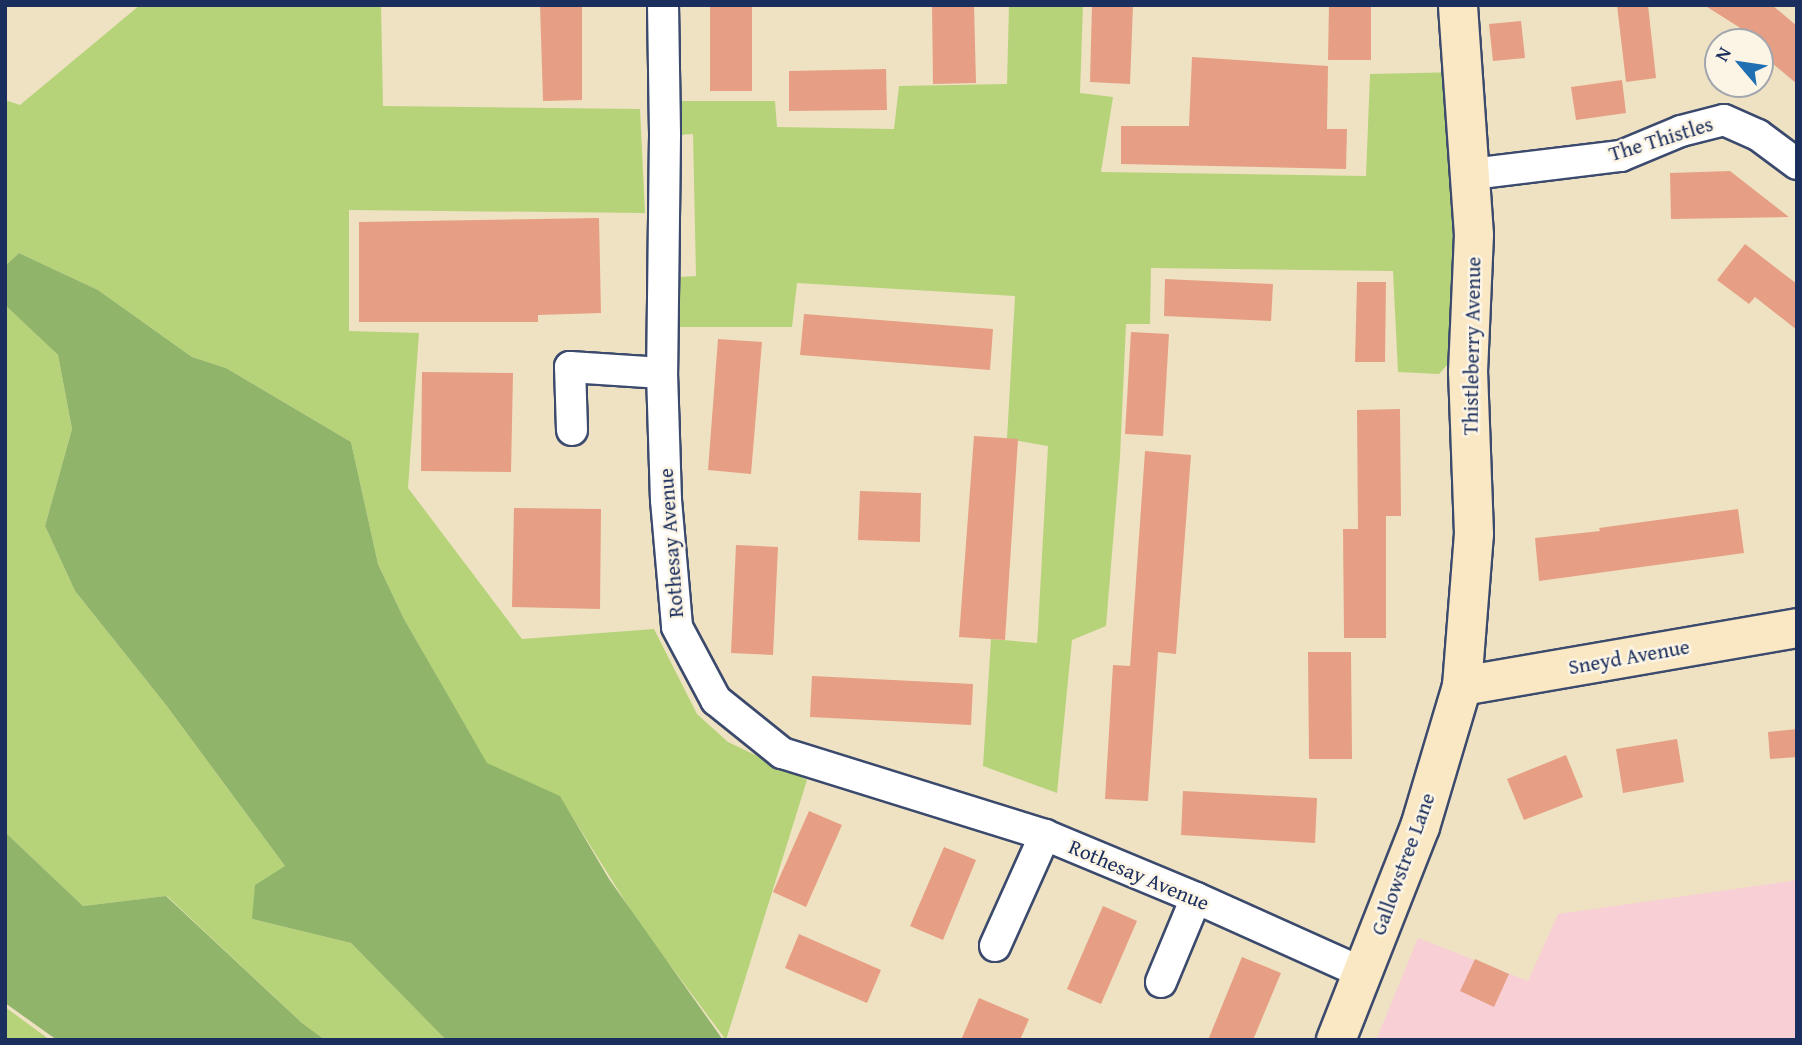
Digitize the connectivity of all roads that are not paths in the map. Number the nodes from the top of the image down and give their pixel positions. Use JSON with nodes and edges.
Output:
{"nodes":[{"id":1,"x":663,"y":5,"type":"edge"},
{"id":2,"x":1458,"y":5,"type":"edge"},
{"id":3,"x":1797,"y":164,"type":"edge"},
{"id":4,"x":1472,"y":174,"type":"junction"},
{"id":5,"x":662,"y":373,"type":"junction"},
{"id":6,"x":572,"y":430,"type":"dead end"},
{"id":7,"x":1797,"y":628,"type":"edge"},
{"id":8,"x":1462,"y":686,"type":"junction"},
{"id":9,"x":1045,"y":835,"type":"junction"},
{"id":10,"x":1196,"y":898,"type":"junction"},
{"id":11,"x":995,"y":946,"type":"dead end"},
{"id":12,"x":1363,"y":973,"type":"junction"},
{"id":13,"x":1161,"y":982,"type":"dead end"},
{"id":14,"x":1336,"y":1040,"type":"edge"}],
"edges":[{"from":1,"to":5,"type":"street","name":"Rothesay Avenue"},
{"from":2,"to":4,"type":"street","name":"Thistleberry Avenue"},
{"from":3,"to":4,"type":"street","name":"The Thistles"},
{"from":4,"to":8,"type":"street","name":"Thistleberry Avenue"},
{"from":5,"to":6,"type":"street"},
{"from":5,"to":9,"type":"street","name":"Rothesay Avenue"},
{"from":7,"to":8,"type":"street","name":"Sneyd Avenue"},
{"from":8,"to":12,"type":"street","name":"Gallowstree Lane"},
{"from":9,"to":10,"type":"street","name":"Rothesay Avenue"},
{"from":9,"to":11,"type":"street"},
{"from":10,"to":12,"type":"street","name":"Rothesay Avenue"},
{"from":10,"to":13,"type":"street"},
{"from":12,"to":14,"type":"street","name":"Gallowstree Lane"}]}
